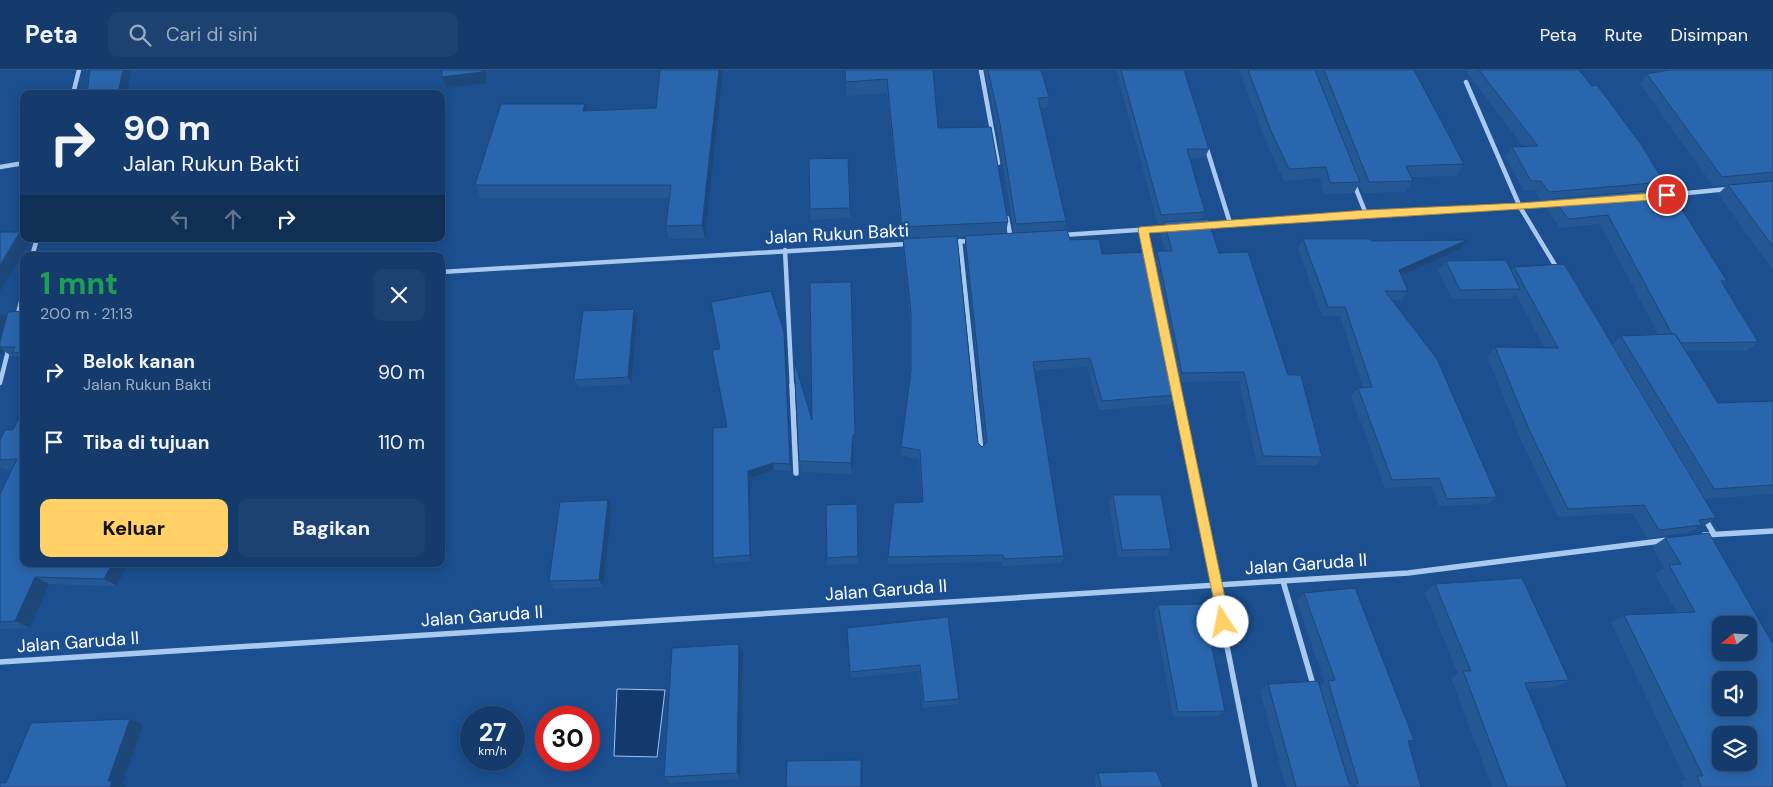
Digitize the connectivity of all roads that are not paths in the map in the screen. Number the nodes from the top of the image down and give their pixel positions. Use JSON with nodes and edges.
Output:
{"nodes":[{"id":1,"x":79,"y":70,"type":"edge"},
{"id":2,"x":981,"y":70,"type":"edge"},
{"id":3,"x":1466,"y":82,"type":"dead end"},
{"id":4,"x":74,"y":90,"type":"edge"},
{"id":5,"x":1204,"y":142,"type":"edge"},
{"id":6,"x":20,"y":164,"type":"edge"},
{"id":7,"x":998,"y":166,"type":"edge"},
{"id":8,"x":0,"y":167,"type":"edge"},
{"id":9,"x":1351,"y":177,"type":"edge"},
{"id":10,"x":1661,"y":187,"type":"edge"},
{"id":11,"x":1734,"y":188,"type":"edge"},
{"id":12,"x":1667,"y":195,"type":"junction"},
{"id":13,"x":1657,"y":196,"type":"edge"},
{"id":14,"x":1560,"y":204,"type":"edge"},
{"id":15,"x":1520,"y":207,"type":"junction"},
{"id":16,"x":1006,"y":211,"type":"edge"},
{"id":17,"x":1366,"y":214,"type":"junction"},
{"id":18,"x":1230,"y":223,"type":"junction"},
{"id":19,"x":1201,"y":225,"type":"edge"},
{"id":20,"x":1172,"y":227,"type":"edge"},
{"id":21,"x":1143,"y":229,"type":"junction"},
{"id":22,"x":1058,"y":235,"type":"edge"},
{"id":23,"x":1010,"y":238,"type":"junction"},
{"id":24,"x":1020,"y":238,"type":"edge"},
{"id":25,"x":1002,"y":239,"type":"edge"},
{"id":26,"x":977,"y":240,"type":"edge"},
{"id":27,"x":960,"y":241,"type":"junction"},
{"id":28,"x":941,"y":242,"type":"edge"},
{"id":29,"x":912,"y":244,"type":"edge"},
{"id":30,"x":785,"y":250,"type":"junction"},
{"id":31,"x":1151,"y":268,"type":"edge"},
{"id":32,"x":445,"y":272,"type":"edge"},
{"id":33,"x":1561,"y":276,"type":"edge"},
{"id":34,"x":20,"y":309,"type":"edge"},
{"id":35,"x":14,"y":328,"type":"edge"},
{"id":36,"x":12,"y":337,"type":"edge"},
{"id":37,"x":1171,"y":364,"type":"edge"},
{"id":38,"x":0,"y":383,"type":"edge"},
{"id":39,"x":981,"y":451,"type":"edge"},
{"id":40,"x":796,"y":473,"type":"dead end"},
{"id":41,"x":1704,"y":517,"type":"edge"},
{"id":42,"x":1773,"y":531,"type":"edge"},
{"id":43,"x":1714,"y":534,"type":"junction"},
{"id":44,"x":1679,"y":538,"type":"edge"},
{"id":45,"x":1703,"y":544,"type":"edge"},
{"id":46,"x":1283,"y":581,"type":"junction"},
{"id":47,"x":1216,"y":585,"type":"junction"},
{"id":48,"x":0,"y":662,"type":"edge"},
{"id":49,"x":1316,"y":693,"type":"edge"},
{"id":50,"x":1255,"y":787,"type":"edge"}],
"edges":[{"from":1,"to":4,"type":"street"},
{"from":2,"to":7,"type":"street"},
{"from":3,"to":15,"type":"street"},
{"from":5,"to":18,"type":"street"},
{"from":6,"to":8,"type":"street"},
{"from":9,"to":17,"type":"street"},
{"from":10,"to":12,"type":"street"},
{"from":11,"to":12,"type":"street"},
{"from":12,"to":13,"type":"street"},
{"from":14,"to":15,"type":"street"},
{"from":15,"to":17,"type":"street"},
{"from":15,"to":33,"type":"street"},
{"from":16,"to":23,"type":"street"},
{"from":17,"to":18,"type":"street"},
{"from":18,"to":19,"type":"street"},
{"from":20,"to":21,"type":"street"},
{"from":21,"to":22,"type":"street"},
{"from":21,"to":31,"type":"street"},
{"from":23,"to":24,"type":"street"},
{"from":23,"to":25,"type":"street"},
{"from":26,"to":27,"type":"street"},
{"from":27,"to":28,"type":"street"},
{"from":27,"to":39,"type":"street"},
{"from":29,"to":30,"type":"street","name":"Jalan Rukun Bakti"},
{"from":30,"to":32,"type":"street","name":"Jalan Rukun Bakti"},
{"from":30,"to":40,"type":"street"},
{"from":34,"to":35,"type":"street"},
{"from":36,"to":38,"type":"street"},
{"from":37,"to":47,"type":"street"},
{"from":41,"to":43,"type":"street"},
{"from":42,"to":43,"type":"street"},
{"from":43,"to":45,"type":"street"},
{"from":44,"to":46,"type":"street","name":"Jalan Garuda II"},
{"from":46,"to":47,"type":"street","name":"Jalan Garuda II"},
{"from":46,"to":49,"type":"street"},
{"from":47,"to":48,"type":"street","name":"Jalan Garuda II"},
{"from":47,"to":50,"type":"street"}]}
